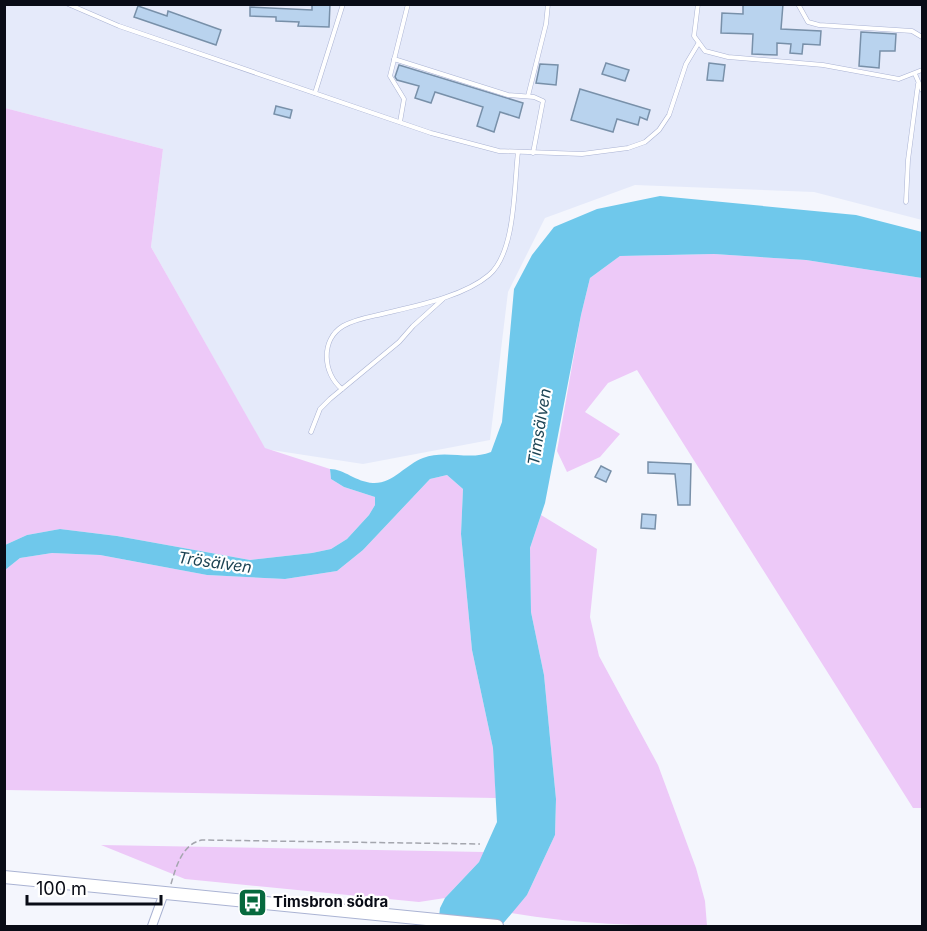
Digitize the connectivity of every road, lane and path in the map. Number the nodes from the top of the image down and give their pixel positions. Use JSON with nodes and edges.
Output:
{"nodes":[{"id":1,"x":68,"y":4,"type":"edge"},
{"id":2,"x":343,"y":4,"type":"edge"},
{"id":3,"x":408,"y":4,"type":"edge"},
{"id":4,"x":548,"y":4,"type":"edge"},
{"id":5,"x":698,"y":4,"type":"edge"},
{"id":6,"x":798,"y":4,"type":"edge"},
{"id":7,"x":922,"y":37,"type":"edge"},
{"id":8,"x":698,"y":44,"type":"junction"},
{"id":9,"x":394,"y":59,"type":"junction"},
{"id":10,"x":922,"y":70,"type":"edge"},
{"id":11,"x":915,"y":74,"type":"junction"},
{"id":12,"x":918,"y":84,"type":"junction"},
{"id":13,"x":922,"y":90,"type":"edge"},
{"id":14,"x":315,"y":93,"type":"junction"},
{"id":15,"x":528,"y":96,"type":"junction"},
{"id":16,"x":400,"y":122,"type":"junction"},
{"id":17,"x":518,"y":152,"type":"junction"},
{"id":18,"x":533,"y":153,"type":"junction"},
{"id":19,"x":906,"y":202,"type":"dead end"},
{"id":20,"x":448,"y":295,"type":"junction"},
{"id":21,"x":342,"y":389,"type":"junction"},
{"id":22,"x":311,"y":432,"type":"dead end"},
{"id":23,"x":480,"y":844,"type":"dead end"},
{"id":24,"x":4,"y":877,"type":"edge"},
{"id":25,"x":164,"y":893,"type":"junction"},
{"id":26,"x":152,"y":927,"type":"edge"},
{"id":27,"x":497,"y":927,"type":"edge"}],
"edges":[{"from":1,"to":14,"type":"lane"},
{"from":2,"to":14,"type":"lane"},
{"from":3,"to":9,"type":"lane"},
{"from":4,"to":15,"type":"lane"},
{"from":5,"to":8,"type":"lane"},
{"from":6,"to":7,"type":"lane"},
{"from":8,"to":11,"type":"lane"},
{"from":8,"to":18,"type":"lane"},
{"from":9,"to":15,"type":"lane"},
{"from":9,"to":16,"type":"lane"},
{"from":10,"to":11,"type":"lane"},
{"from":11,"to":12,"type":"lane"},
{"from":12,"to":13,"type":"lane"},
{"from":12,"to":19,"type":"lane"},
{"from":14,"to":16,"type":"lane"},
{"from":15,"to":18,"type":"lane"},
{"from":16,"to":17,"type":"lane"},
{"from":17,"to":18,"type":"lane"},
{"from":17,"to":20,"type":"lane"},
{"from":20,"to":21,"type":"lane"},
{"from":20,"to":21,"type":"lane"},
{"from":21,"to":22,"type":"lane"},
{"from":23,"to":25,"type":"path"},
{"from":24,"to":25,"type":"main road"},
{"from":25,"to":26,"type":"street"},
{"from":25,"to":27,"type":"main road"}]}
